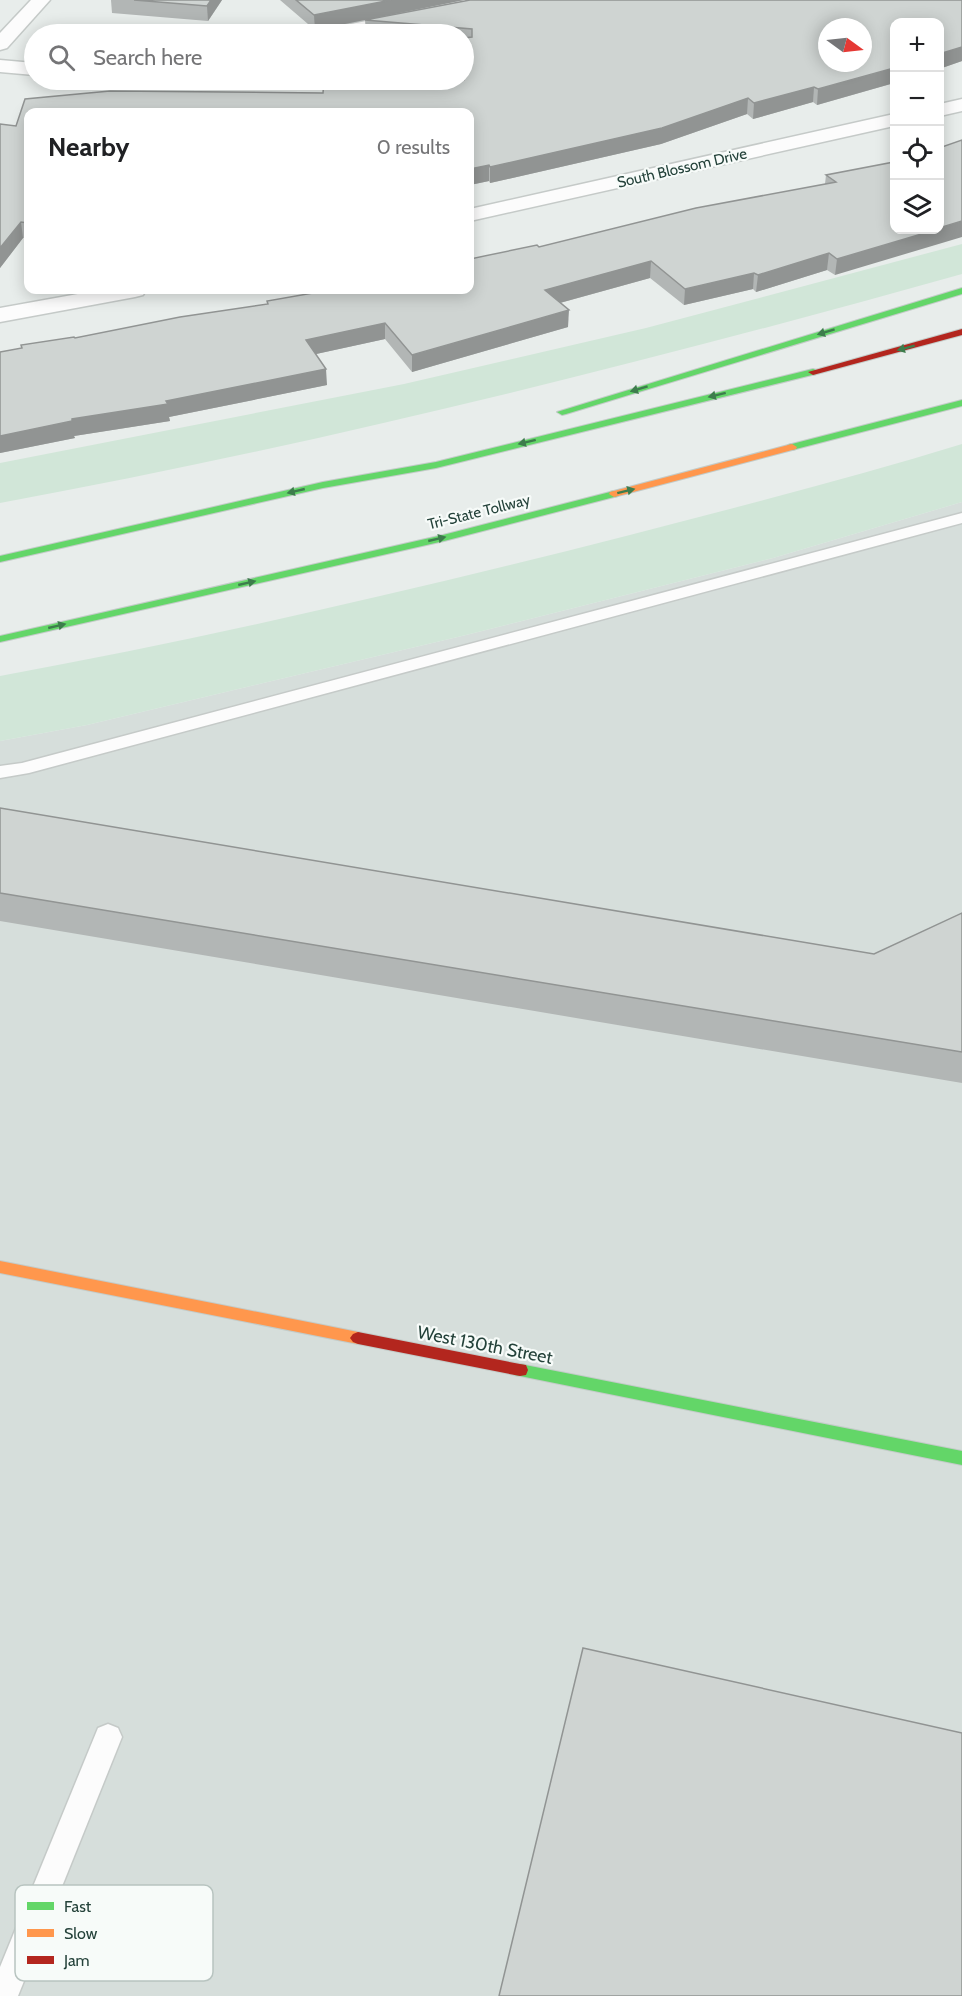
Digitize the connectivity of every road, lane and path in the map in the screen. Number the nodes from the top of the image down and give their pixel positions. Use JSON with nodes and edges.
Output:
{"nodes":[{"id":1,"x":41,"y":0,"type":"edge"},
{"id":2,"x":423,"y":16,"type":"edge"},
{"id":3,"x":382,"y":24,"type":"edge"},
{"id":4,"x":0,"y":45,"type":"edge"},
{"id":5,"x":0,"y":66,"type":"edge"},
{"id":6,"x":24,"y":68,"type":"edge"},
{"id":7,"x":962,"y":105,"type":"edge"},
{"id":8,"x":944,"y":109,"type":"edge"},
{"id":9,"x":890,"y":121,"type":"edge"},
{"id":10,"x":474,"y":214,"type":"edge"},
{"id":11,"x":962,"y":291,"type":"edge"},
{"id":12,"x":113,"y":294,"type":"edge"},
{"id":13,"x":0,"y":315,"type":"edge"},
{"id":14,"x":962,"y":332,"type":"edge"},
{"id":15,"x":962,"y":403,"type":"edge"},
{"id":16,"x":551,"y":416,"type":"dead end"},
{"id":17,"x":437,"y":450,"type":"dead end"},
{"id":18,"x":322,"y":485,"type":"junction"},
{"id":19,"x":962,"y":518,"type":"edge"},
{"id":20,"x":0,"y":559,"type":"edge"},
{"id":21,"x":0,"y":639,"type":"edge"},
{"id":22,"x":0,"y":772,"type":"edge"},
{"id":23,"x":0,"y":1267,"type":"edge"},
{"id":24,"x":962,"y":1458,"type":"edge"},
{"id":25,"x":108,"y":1737,"type":"dead end"},
{"id":26,"x":48,"y":1885,"type":"edge"},
{"id":27,"x":15,"y":1966,"type":"edge"},
{"id":28,"x":3,"y":1996,"type":"edge"}],
"edges":[{"from":1,"to":4,"type":"street"},
{"from":2,"to":3,"type":"street"},
{"from":5,"to":6,"type":"street"},
{"from":7,"to":8,"type":"street"},
{"from":9,"to":10,"type":"street","name":"South Blossom Drive"},
{"from":11,"to":16,"type":"main road","one_way":true},
{"from":12,"to":13,"type":"street"},
{"from":14,"to":18,"type":"main road","one_way":true},
{"from":21,"to":15,"type":"main road","name":"Tri-State Tollway","one_way":true},
{"from":17,"to":18,"type":"main road"},
{"from":18,"to":20,"type":"main road","one_way":true},
{"from":19,"to":22,"type":"lane"},
{"from":23,"to":24,"type":"main road","name":"West 130th Street"},
{"from":25,"to":26,"type":"lane"},
{"from":27,"to":28,"type":"lane"}]}
